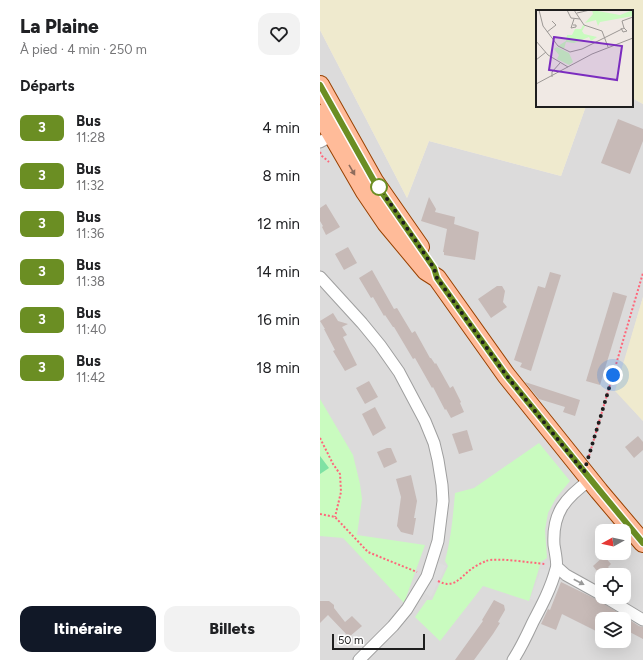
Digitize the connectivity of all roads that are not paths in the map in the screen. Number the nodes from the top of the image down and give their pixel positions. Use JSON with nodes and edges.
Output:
{"nodes":[{"id":1,"x":320,"y":85,"type":"edge"},
{"id":2,"x":320,"y":114,"type":"edge"},
{"id":3,"x":332,"y":136,"type":"edge"},
{"id":4,"x":320,"y":277,"type":"edge"},
{"id":5,"x":587,"y":476,"type":"junction"},
{"id":6,"x":643,"y":543,"type":"edge"},
{"id":7,"x":557,"y":567,"type":"junction"},
{"id":8,"x":595,"y":591,"type":"edge"},
{"id":9,"x":617,"y":604,"type":"edge"},
{"id":10,"x":643,"y":620,"type":"edge"},
{"id":11,"x":359,"y":660,"type":"edge"},
{"id":12,"x":513,"y":660,"type":"edge"}],
"edges":[{"from":1,"to":3,"type":"main road"},
{"from":2,"to":3,"type":"main road"},
{"from":3,"to":5,"type":"main road"},
{"from":4,"to":11,"type":"street"},
{"from":5,"to":6,"type":"main road"},
{"from":5,"to":7,"type":"street"},
{"from":7,"to":8,"type":"street","one_way":true},
{"from":7,"to":12,"type":"street"},
{"from":9,"to":10,"type":"street"}]}
